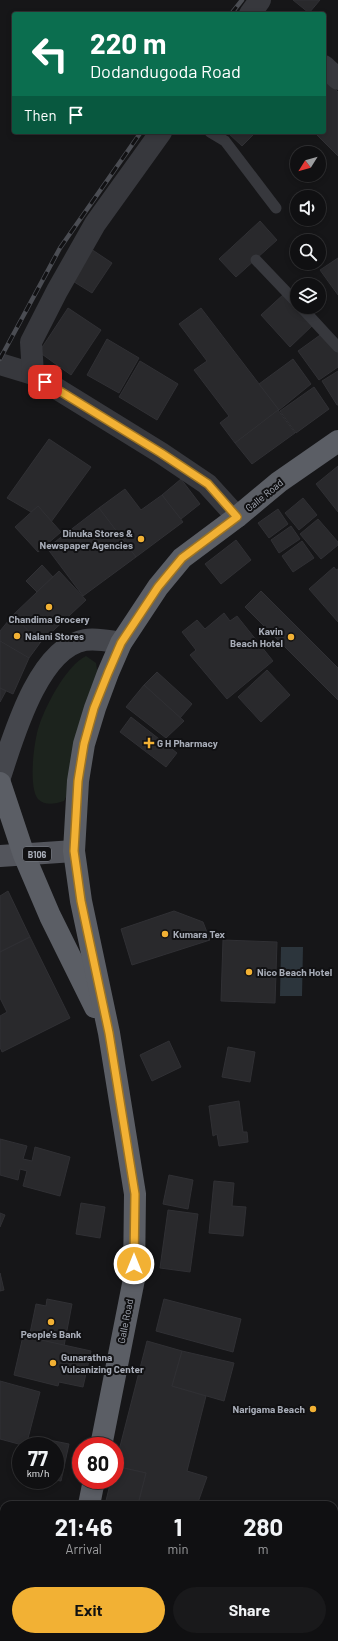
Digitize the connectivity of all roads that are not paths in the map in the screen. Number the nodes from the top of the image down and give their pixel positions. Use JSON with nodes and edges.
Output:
{"nodes":[{"id":1,"x":260,"y":0,"type":"edge"},
{"id":2,"x":251,"y":12,"type":"edge"},
{"id":3,"x":326,"y":68,"type":"edge"},
{"id":4,"x":338,"y":79,"type":"edge"},
{"id":5,"x":160,"y":134,"type":"edge"},
{"id":6,"x":213,"y":134,"type":"edge"},
{"id":7,"x":276,"y":208,"type":"dead end"},
{"id":8,"x":256,"y":260,"type":"dead end"},
{"id":9,"x":290,"y":296,"type":"edge"},
{"id":10,"x":307,"y":314,"type":"edge"},
{"id":11,"x":338,"y":347,"type":"edge"},
{"id":12,"x":0,"y":364,"type":"edge"},
{"id":13,"x":33,"y":374,"type":"junction"},
{"id":14,"x":338,"y":441,"type":"edge"},
{"id":15,"x":237,"y":517,"type":"junction"},
{"id":16,"x":121,"y":643,"type":"junction"},
{"id":17,"x":0,"y":776,"type":"edge"},
{"id":18,"x":0,"y":783,"type":"edge"},
{"id":19,"x":74,"y":851,"type":"junction"},
{"id":20,"x":24,"y":855,"type":"junction"},
{"id":21,"x":0,"y":856,"type":"edge"},
{"id":22,"x":109,"y":1033,"type":"junction"},
{"id":23,"x":103,"y":1437,"type":"edge"},
{"id":24,"x":92,"y":1489,"type":"edge"},
{"id":25,"x":90,"y":1501,"type":"edge"}],
"edges":[{"from":1,"to":2,"type":"street"},
{"from":3,"to":4,"type":"street"},
{"from":5,"to":13,"type":"street"},
{"from":6,"to":7,"type":"lane"},
{"from":8,"to":9,"type":"lane"},
{"from":10,"to":11,"type":"lane"},
{"from":12,"to":13,"type":"street"},
{"from":13,"to":15,"type":"street"},
{"from":14,"to":15,"type":"highway","name":"Galle Road"},
{"from":15,"to":16,"type":"highway","name":"Galle Road"},
{"from":16,"to":17,"type":"main road"},
{"from":16,"to":19,"type":"highway","name":"Galle Road"},
{"from":18,"to":20,"type":"highway"},
{"from":19,"to":20,"type":"main road","number":"B106"},
{"from":19,"to":22,"type":"highway","name":"Galle Road"},
{"from":20,"to":21,"type":"main road","number":"B106"},
{"from":20,"to":22,"type":"highway"},
{"from":22,"to":23,"type":"highway","name":"Galle Road"},
{"from":24,"to":25,"type":"highway"}]}
